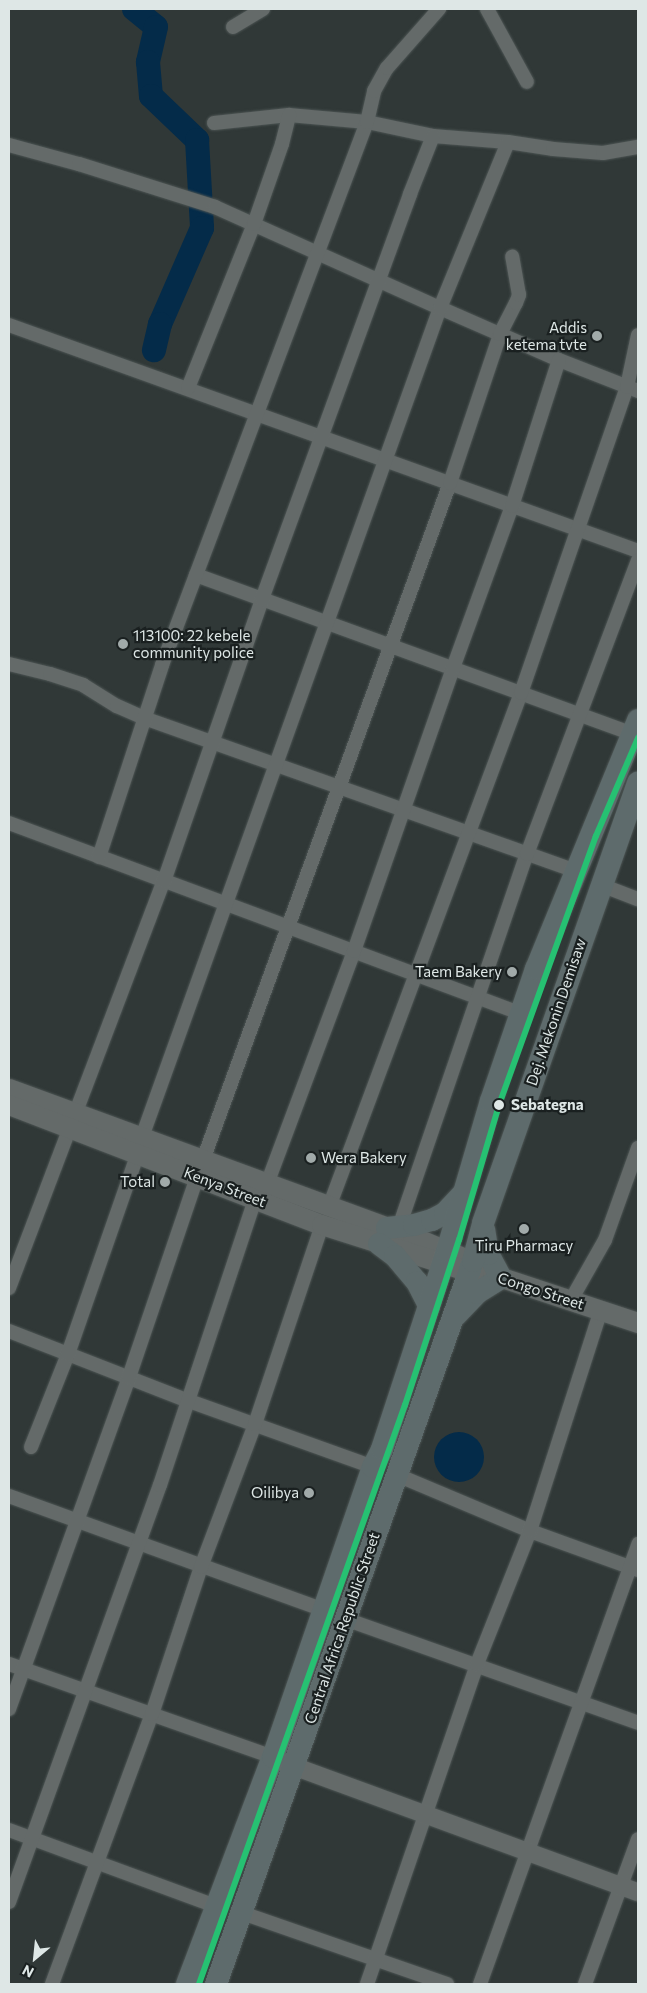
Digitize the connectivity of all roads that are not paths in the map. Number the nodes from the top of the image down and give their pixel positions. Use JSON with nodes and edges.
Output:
{"nodes":[{"id":1,"x":263,"y":9,"type":"edge"},
{"id":2,"x":439,"y":9,"type":"edge"},
{"id":3,"x":486,"y":9,"type":"edge"},
{"id":4,"x":233,"y":27,"type":"dead end"},
{"id":5,"x":526,"y":82,"type":"dead end"},
{"id":6,"x":289,"y":115,"type":"junction"},
{"id":7,"x":214,"y":122,"type":"dead end"},
{"id":8,"x":367,"y":122,"type":"junction"},
{"id":9,"x":434,"y":136,"type":"junction"},
{"id":10,"x":508,"y":142,"type":"junction"},
{"id":11,"x":9,"y":145,"type":"edge"},
{"id":12,"x":638,"y":147,"type":"edge"},
{"id":13,"x":254,"y":224,"type":"junction"},
{"id":14,"x":317,"y":254,"type":"junction"},
{"id":15,"x":512,"y":257,"type":"dead end"},
{"id":16,"x":379,"y":280,"type":"junction"},
{"id":17,"x":440,"y":308,"type":"junction"},
{"id":18,"x":9,"y":324,"type":"edge"},
{"id":19,"x":500,"y":334,"type":"junction"},
{"id":20,"x":638,"y":335,"type":"edge"},
{"id":21,"x":559,"y":360,"type":"junction"},
{"id":22,"x":188,"y":388,"type":"junction"},
{"id":23,"x":632,"y":389,"type":"edge"},
{"id":24,"x":256,"y":413,"type":"junction"},
{"id":25,"x":323,"y":437,"type":"junction"},
{"id":26,"x":385,"y":460,"type":"junction"},
{"id":27,"x":450,"y":483,"type":"junction"},
{"id":28,"x":512,"y":506,"type":"junction"},
{"id":29,"x":577,"y":529,"type":"junction"},
{"id":30,"x":638,"y":551,"type":"edge"},
{"id":31,"x":638,"y":560,"type":"edge"},
{"id":32,"x":196,"y":575,"type":"junction"},
{"id":33,"x":262,"y":599,"type":"junction"},
{"id":34,"x":328,"y":623,"type":"junction"},
{"id":35,"x":391,"y":646,"type":"junction"},
{"id":36,"x":9,"y":664,"type":"edge"},
{"id":37,"x":453,"y":668,"type":"junction"},
{"id":38,"x":521,"y":693,"type":"junction"},
{"id":39,"x":581,"y":715,"type":"junction"},
{"id":40,"x":144,"y":718,"type":"junction"},
{"id":41,"x":636,"y":727,"type":"edge"},
{"id":42,"x":213,"y":743,"type":"junction"},
{"id":43,"x":276,"y":765,"type":"junction"},
{"id":44,"x":638,"y":783,"type":"edge"},
{"id":45,"x":339,"y":788,"type":"junction"},
{"id":46,"x":403,"y":810,"type":"junction"},
{"id":47,"x":9,"y":823,"type":"edge"},
{"id":48,"x":467,"y":833,"type":"junction"},
{"id":49,"x":527,"y":854,"type":"junction"},
{"id":50,"x":99,"y":857,"type":"junction"},
{"id":51,"x":575,"y":871,"type":"junction"},
{"id":52,"x":164,"y":881,"type":"junction"},
{"id":53,"x":601,"y":885,"type":"junction"},
{"id":54,"x":638,"y":899,"type":"edge"},
{"id":55,"x":224,"y":904,"type":"junction"},
{"id":56,"x":289,"y":928,"type":"junction"},
{"id":57,"x":354,"y":951,"type":"junction"},
{"id":58,"x":417,"y":975,"type":"junction"},
{"id":59,"x":477,"y":997,"type":"junction"},
{"id":60,"x":522,"y":1014,"type":"junction"},
{"id":61,"x":9,"y":1089,"type":"edge"},
{"id":62,"x":9,"y":1105,"type":"edge"},
{"id":63,"x":72,"y":1120,"type":"junction"},
{"id":64,"x":140,"y":1145,"type":"junction"},
{"id":65,"x":638,"y":1148,"type":"edge"},
{"id":66,"x":200,"y":1169,"type":"junction"},
{"id":67,"x":267,"y":1184,"type":"junction"},
{"id":68,"x":464,"y":1194,"type":"junction"},
{"id":69,"x":255,"y":1199,"type":"junction"},
{"id":70,"x":325,"y":1216,"type":"junction"},
{"id":71,"x":483,"y":1223,"type":"junction"},
{"id":72,"x":388,"y":1233,"type":"junction"},
{"id":73,"x":445,"y":1257,"type":"junction"},
{"id":74,"x":471,"y":1266,"type":"junction"},
{"id":75,"x":497,"y":1276,"type":"junction"},
{"id":76,"x":9,"y":1288,"type":"edge"},
{"id":77,"x":571,"y":1300,"type":"junction"},
{"id":78,"x":429,"y":1306,"type":"junction"},
{"id":79,"x":601,"y":1310,"type":"junction"},
{"id":80,"x":451,"y":1321,"type":"junction"},
{"id":81,"x":638,"y":1323,"type":"edge"},
{"id":82,"x":9,"y":1331,"type":"edge"},
{"id":83,"x":68,"y":1354,"type":"junction"},
{"id":84,"x":129,"y":1377,"type":"junction"},
{"id":85,"x":189,"y":1401,"type":"junction"},
{"id":86,"x":255,"y":1424,"type":"junction"},
{"id":87,"x":31,"y":1447,"type":"dead end"},
{"id":88,"x":373,"y":1467,"type":"junction"},
{"id":89,"x":397,"y":1475,"type":"junction"},
{"id":90,"x":10,"y":1499,"type":"edge"},
{"id":91,"x":77,"y":1522,"type":"junction"},
{"id":92,"x":530,"y":1531,"type":"junction"},
{"id":93,"x":137,"y":1544,"type":"junction"},
{"id":94,"x":638,"y":1544,"type":"edge"},
{"id":95,"x":202,"y":1567,"type":"junction"},
{"id":96,"x":634,"y":1569,"type":"edge"},
{"id":97,"x":324,"y":1610,"type":"junction"},
{"id":98,"x":345,"y":1619,"type":"junction"},
{"id":99,"x":9,"y":1664,"type":"edge"},
{"id":100,"x":477,"y":1664,"type":"junction"},
{"id":101,"x":24,"y":1670,"type":"junction"},
{"id":102,"x":84,"y":1692,"type":"junction"},
{"id":103,"x":582,"y":1702,"type":"junction"},
{"id":104,"x":9,"y":1709,"type":"edge"},
{"id":105,"x":152,"y":1714,"type":"junction"},
{"id":106,"x":638,"y":1724,"type":"edge"},
{"id":107,"x":273,"y":1758,"type":"junction"},
{"id":108,"x":294,"y":1766,"type":"junction"},
{"id":109,"x":424,"y":1812,"type":"junction"},
{"id":110,"x":9,"y":1830,"type":"edge"},
{"id":111,"x":33,"y":1838,"type":"junction"},
{"id":112,"x":638,"y":1839,"type":"edge"},
{"id":113,"x":528,"y":1850,"type":"junction"},
{"id":114,"x":97,"y":1862,"type":"junction"},
{"id":115,"x":620,"y":1886,"type":"junction"},
{"id":116,"x":638,"y":1892,"type":"edge"},
{"id":117,"x":9,"y":1902,"type":"edge"},
{"id":118,"x":216,"y":1906,"type":"junction"},
{"id":119,"x":242,"y":1913,"type":"junction"},
{"id":120,"x":376,"y":1958,"type":"junction"},
{"id":121,"x":52,"y":1984,"type":"edge"},
{"id":122,"x":187,"y":1984,"type":"edge"},
{"id":123,"x":216,"y":1984,"type":"edge"},
{"id":124,"x":367,"y":1984,"type":"edge"},
{"id":125,"x":447,"y":1984,"type":"edge"},
{"id":126,"x":480,"y":1984,"type":"edge"},
{"id":127,"x":585,"y":1984,"type":"edge"}],
"edges":[{"from":1,"to":4,"type":"street"},
{"from":2,"to":8,"type":"street"},
{"from":3,"to":5,"type":"street"},
{"from":6,"to":7,"type":"street"},
{"from":6,"to":8,"type":"street"},
{"from":6,"to":13,"type":"street"},
{"from":8,"to":9,"type":"street"},
{"from":8,"to":14,"type":"street"},
{"from":9,"to":10,"type":"street"},
{"from":9,"to":16,"type":"street"},
{"from":10,"to":12,"type":"street"},
{"from":10,"to":17,"type":"street"},
{"from":11,"to":13,"type":"street"},
{"from":13,"to":14,"type":"street"},
{"from":13,"to":22,"type":"street"},
{"from":14,"to":16,"type":"street"},
{"from":14,"to":24,"type":"street"},
{"from":15,"to":19,"type":"street"},
{"from":16,"to":17,"type":"street"},
{"from":16,"to":25,"type":"street"},
{"from":17,"to":19,"type":"street"},
{"from":17,"to":26,"type":"street"},
{"from":18,"to":22,"type":"street"},
{"from":19,"to":21,"type":"street"},
{"from":19,"to":27,"type":"street"},
{"from":20,"to":23,"type":"street"},
{"from":21,"to":23,"type":"street"},
{"from":21,"to":28,"type":"street"},
{"from":22,"to":24,"type":"street"},
{"from":23,"to":29,"type":"street"},
{"from":24,"to":25,"type":"street"},
{"from":24,"to":32,"type":"street"},
{"from":25,"to":26,"type":"street"},
{"from":25,"to":33,"type":"street"},
{"from":26,"to":27,"type":"street"},
{"from":26,"to":34,"type":"street"},
{"from":27,"to":28,"type":"street"},
{"from":27,"to":35,"type":"street"},
{"from":28,"to":29,"type":"street"},
{"from":28,"to":37,"type":"street"},
{"from":29,"to":30,"type":"street"},
{"from":29,"to":38,"type":"street"},
{"from":31,"to":39,"type":"street"},
{"from":32,"to":33,"type":"street"},
{"from":32,"to":40,"type":"street"},
{"from":33,"to":34,"type":"street"},
{"from":33,"to":42,"type":"street"},
{"from":34,"to":35,"type":"street"},
{"from":34,"to":43,"type":"street"},
{"from":35,"to":37,"type":"street"},
{"from":35,"to":45,"type":"street"},
{"from":36,"to":40,"type":"street"},
{"from":37,"to":38,"type":"street"},
{"from":37,"to":46,"type":"street"},
{"from":38,"to":39,"type":"street"},
{"from":38,"to":48,"type":"street"},
{"from":39,"to":41,"type":"street"},
{"from":39,"to":49,"type":"street"},
{"from":40,"to":42,"type":"street"},
{"from":40,"to":50,"type":"street"},
{"from":41,"to":51,"type":"main road"},
{"from":42,"to":43,"type":"street"},
{"from":42,"to":52,"type":"street"},
{"from":43,"to":45,"type":"street"},
{"from":43,"to":55,"type":"street"},
{"from":44,"to":53,"type":"main road","name":"Dej. Mekonin Demisaw"},
{"from":45,"to":46,"type":"street"},
{"from":45,"to":56,"type":"street"},
{"from":46,"to":48,"type":"street"},
{"from":46,"to":57,"type":"street"},
{"from":47,"to":50,"type":"street"},
{"from":48,"to":49,"type":"street"},
{"from":48,"to":58,"type":"street"},
{"from":49,"to":51,"type":"street"},
{"from":49,"to":59,"type":"street"},
{"from":50,"to":52,"type":"street"},
{"from":51,"to":60,"type":"main road"},
{"from":52,"to":55,"type":"street"},
{"from":52,"to":63,"type":"street"},
{"from":53,"to":54,"type":"street"},
{"from":53,"to":71,"type":"main road","name":"Dej. Mekonin Demisaw"},
{"from":55,"to":56,"type":"street"},
{"from":55,"to":64,"type":"street"},
{"from":56,"to":57,"type":"street"},
{"from":56,"to":66,"type":"street"},
{"from":57,"to":58,"type":"street"},
{"from":57,"to":67,"type":"street"},
{"from":58,"to":59,"type":"street"},
{"from":58,"to":70,"type":"street"},
{"from":59,"to":60,"type":"street"},
{"from":59,"to":72,"type":"street"},
{"from":60,"to":68,"type":"main road"},
{"from":61,"to":63,"type":"main road"},
{"from":62,"to":63,"type":"main road","name":"Kenya Street"},
{"from":63,"to":64,"type":"main road","name":"Kenya Street"},
{"from":63,"to":76,"type":"street"},
{"from":64,"to":66,"type":"main road","name":"Kenya Street"},
{"from":64,"to":83,"type":"street"},
{"from":65,"to":77,"type":"street"},
{"from":66,"to":67,"type":"main road"},
{"from":66,"to":69,"type":"main road","name":"Kenya Street"},
{"from":66,"to":84,"type":"street"},
{"from":67,"to":70,"type":"main road"},
{"from":68,"to":72,"type":"main road"},
{"from":68,"to":73,"type":"main road"},
{"from":69,"to":70,"type":"main road","name":"Kenya Street"},
{"from":69,"to":85,"type":"street"},
{"from":70,"to":72,"type":"main road","name":"Congo Street"},
{"from":70,"to":86,"type":"street"},
{"from":71,"to":74,"type":"main road","name":"Dej. Mekonin Demisaw"},
{"from":71,"to":75,"type":"main road"},
{"from":72,"to":73,"type":"main road","name":"Congo Street"},
{"from":72,"to":78,"type":"main road"},
{"from":73,"to":74,"type":"main road","name":"Congo Street"},
{"from":73,"to":78,"type":"main road","name":"Central Africa Republic Street"},
{"from":74,"to":75,"type":"main road","name":"Congo Street"},
{"from":74,"to":80,"type":"main road","name":"Central Africa Republic Street"},
{"from":75,"to":77,"type":"main road","name":"Congo Street"},
{"from":75,"to":80,"type":"main road"},
{"from":77,"to":79,"type":"main road","name":"Congo Street"},
{"from":78,"to":88,"type":"main road","name":"Central Africa Republic Street"},
{"from":79,"to":81,"type":"main road","name":"Congo Street"},
{"from":79,"to":92,"type":"street"},
{"from":80,"to":89,"type":"main road","name":"Central Africa Republic Street"},
{"from":82,"to":83,"type":"street"},
{"from":83,"to":84,"type":"street"},
{"from":83,"to":87,"type":"street"},
{"from":84,"to":85,"type":"street"},
{"from":84,"to":91,"type":"street"},
{"from":85,"to":86,"type":"street"},
{"from":85,"to":93,"type":"street"},
{"from":86,"to":88,"type":"street"},
{"from":86,"to":95,"type":"street"},
{"from":88,"to":97,"type":"main road","name":"Central Africa Republic Street"},
{"from":89,"to":92,"type":"street"},
{"from":89,"to":98,"type":"main road","name":"Central Africa Republic Street"},
{"from":90,"to":91,"type":"street"},
{"from":91,"to":93,"type":"street"},
{"from":91,"to":101,"type":"street"},
{"from":92,"to":96,"type":"street"},
{"from":92,"to":100,"type":"street"},
{"from":93,"to":95,"type":"street"},
{"from":93,"to":102,"type":"street"},
{"from":94,"to":96,"type":"street"},
{"from":95,"to":97,"type":"street"},
{"from":95,"to":105,"type":"street"},
{"from":96,"to":103,"type":"street"},
{"from":97,"to":107,"type":"main road","name":"Central Africa Republic Street"},
{"from":98,"to":100,"type":"street"},
{"from":98,"to":108,"type":"main road","name":"Central Africa Republic Street"},
{"from":99,"to":101,"type":"street"},
{"from":100,"to":103,"type":"street"},
{"from":100,"to":109,"type":"street"},
{"from":101,"to":102,"type":"street"},
{"from":101,"to":104,"type":"street"},
{"from":102,"to":105,"type":"street"},
{"from":102,"to":111,"type":"street"},
{"from":103,"to":106,"type":"street"},
{"from":103,"to":113,"type":"street"},
{"from":105,"to":107,"type":"street"},
{"from":105,"to":114,"type":"street"},
{"from":107,"to":108,"type":"street"},
{"from":107,"to":118,"type":"main road","name":"Central Africa Republic Street"},
{"from":108,"to":109,"type":"street"},
{"from":108,"to":119,"type":"main road","name":"Central Africa Republic Street"},
{"from":109,"to":113,"type":"street"},
{"from":109,"to":120,"type":"street"},
{"from":110,"to":111,"type":"street"},
{"from":111,"to":114,"type":"street"},
{"from":111,"to":117,"type":"street"},
{"from":112,"to":115,"type":"street"},
{"from":113,"to":115,"type":"street"},
{"from":113,"to":126,"type":"street"},
{"from":114,"to":118,"type":"street"},
{"from":114,"to":121,"type":"street"},
{"from":115,"to":116,"type":"street"},
{"from":115,"to":127,"type":"street"},
{"from":118,"to":122,"type":"main road","name":"Central Africa Republic Street"},
{"from":119,"to":120,"type":"street"},
{"from":119,"to":123,"type":"main road","name":"Central Africa Republic Street"},
{"from":120,"to":124,"type":"street"},
{"from":120,"to":125,"type":"street"}]}
